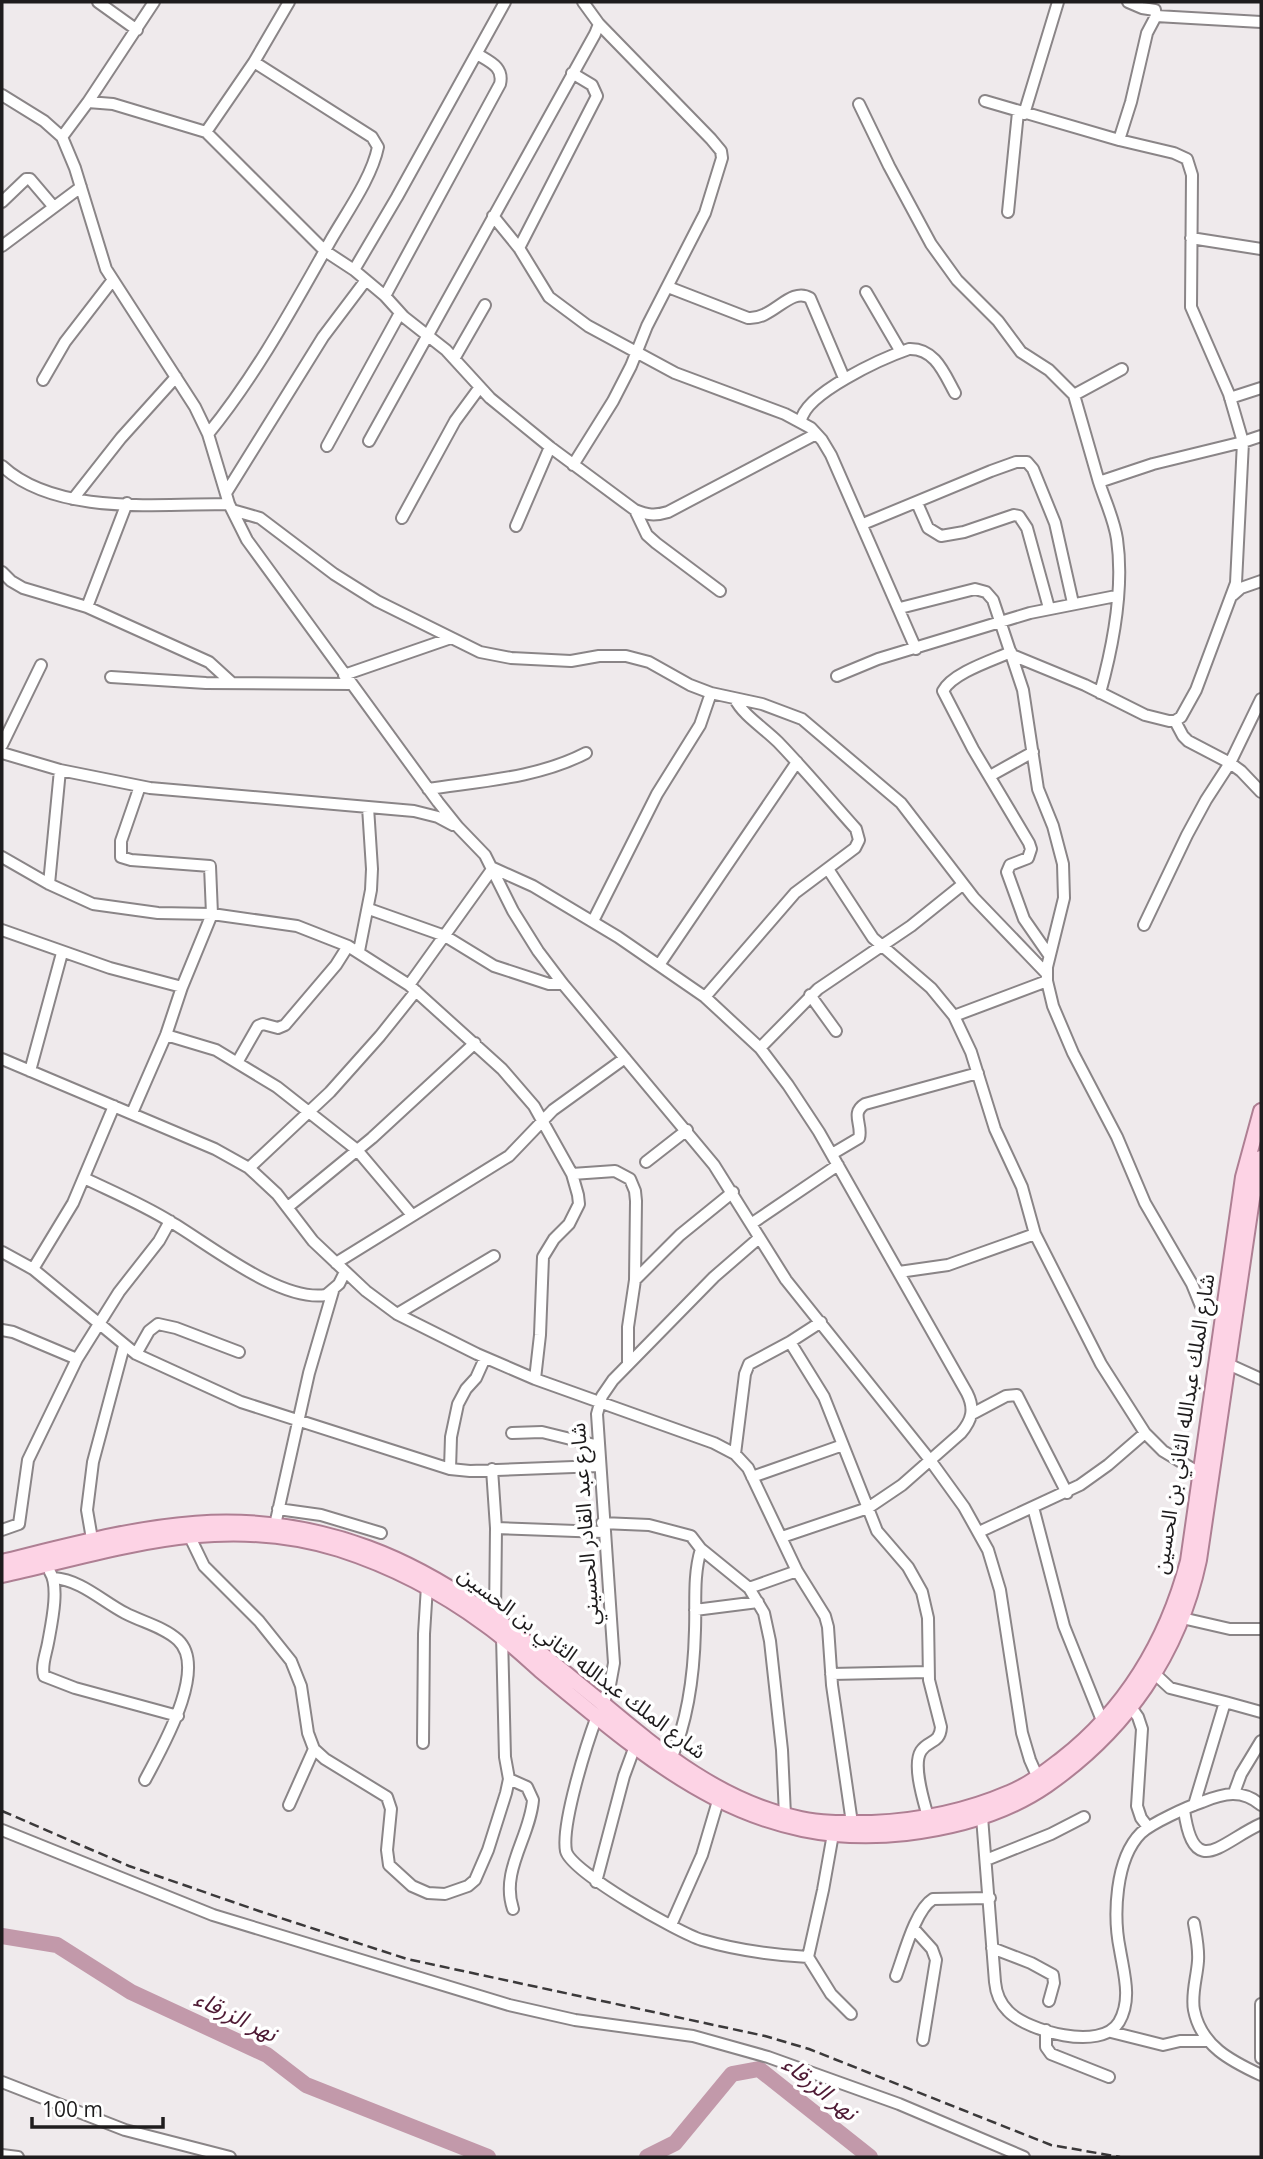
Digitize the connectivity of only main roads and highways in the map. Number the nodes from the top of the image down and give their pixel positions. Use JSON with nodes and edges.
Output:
{"nodes":[{"id":1,"x":1261,"y":1111,"type":"edge"},
{"id":2,"x":1261,"y":1158,"type":"edge"},
{"id":3,"x":1257,"y":1199,"type":"edge"},
{"id":4,"x":1203,"y":1498,"type":"junction"},
{"id":5,"x":2,"y":1562,"type":"edge"},
{"id":6,"x":2,"y":1575,"type":"edge"},
{"id":7,"x":600,"y":1710,"type":"junction"},
{"id":8,"x":997,"y":1805,"type":"junction"}],
"edges":[{"from":1,"to":4,"type":"main road","name":"شارع الملك عبدالله الثاني بن الحسين"},
{"from":2,"to":3,"type":"main road","name":"شارع الملك عبدالله الثاني بن الحسين"},
{"from":3,"to":4,"type":"main road","name":"شارع الملك عبدالله الثاني بن الحسين"},
{"from":4,"to":8,"type":"main road","name":"شارع الملك عبدالله الثاني بن الحسين"},
{"from":4,"to":8,"type":"main road","name":"شارع الملك عبدالله الثاني بن الحسين"},
{"from":5,"to":7,"type":"main road","name":"شارع الملك عبدالله الثاني بن الحسين"},
{"from":6,"to":7,"type":"main road","name":"شارع الملك عبدالله الثاني بن الحسين"},
{"from":7,"to":8,"type":"main road","name":"شارع الملك عبدالله الثاني بن الحسين"},
{"from":7,"to":8,"type":"main road","name":"شارع الملك عبدالله الثاني بن الحسين"}]}
